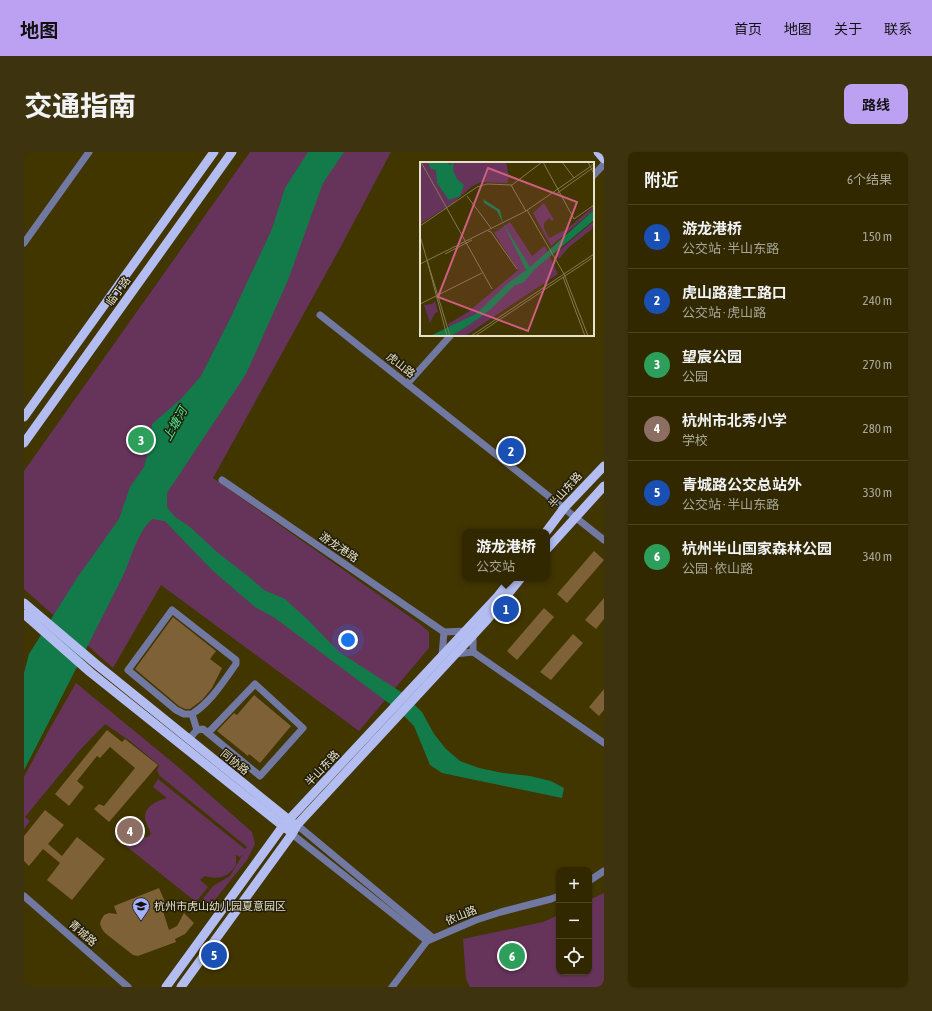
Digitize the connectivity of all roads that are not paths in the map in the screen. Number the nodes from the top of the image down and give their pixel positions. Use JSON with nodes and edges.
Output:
{"nodes":[{"id":1,"x":89,"y":152,"type":"edge"},
{"id":2,"x":214,"y":152,"type":"edge"},
{"id":3,"x":232,"y":152,"type":"edge"},
{"id":4,"x":598,"y":152,"type":"edge"},
{"id":5,"x":604,"y":159,"type":"edge"},
{"id":6,"x":604,"y":164,"type":"edge"},
{"id":7,"x":594,"y":175,"type":"edge"},
{"id":8,"x":24,"y":243,"type":"edge"},
{"id":9,"x":320,"y":315,"type":"dead end"},
{"id":10,"x":450,"y":336,"type":"edge"},
{"id":11,"x":408,"y":384,"type":"junction"},
{"id":12,"x":24,"y":417,"type":"edge"},
{"id":13,"x":24,"y":443,"type":"edge"},
{"id":14,"x":604,"y":466,"type":"edge"},
{"id":15,"x":222,"y":480,"type":"dead end"},
{"id":16,"x":604,"y":486,"type":"edge"},
{"id":17,"x":564,"y":508,"type":"junction"},
{"id":18,"x":576,"y":517,"type":"junction"},
{"id":19,"x":548,"y":529,"type":"edge"},
{"id":20,"x":604,"y":540,"type":"edge"},
{"id":21,"x":550,"y":546,"type":"edge"},
{"id":22,"x":510,"y":581,"type":"edge"},
{"id":23,"x":519,"y":581,"type":"edge"},
{"id":24,"x":25,"y":607,"type":"edge"},
{"id":25,"x":444,"y":632,"type":"junction"},
{"id":26,"x":469,"y":633,"type":"junction"},
{"id":27,"x":473,"y":652,"type":"junction"},
{"id":28,"x":455,"y":654,"type":"junction"},
{"id":29,"x":442,"y":656,"type":"junction"},
{"id":30,"x":410,"y":696,"type":"junction"},
{"id":31,"x":192,"y":714,"type":"junction"},
{"id":32,"x":197,"y":730,"type":"junction"},
{"id":33,"x":208,"y":733,"type":"junction"},
{"id":34,"x":188,"y":739,"type":"junction"},
{"id":35,"x":604,"y":743,"type":"edge"},
{"id":36,"x":290,"y":827,"type":"junction"},
{"id":37,"x":604,"y":871,"type":"edge"},
{"id":38,"x":592,"y":880,"type":"edge"},
{"id":39,"x":24,"y":896,"type":"edge"},
{"id":40,"x":556,"y":898,"type":"edge"},
{"id":41,"x":430,"y":940,"type":"junction"},
{"id":42,"x":128,"y":987,"type":"edge"},
{"id":43,"x":166,"y":987,"type":"edge"},
{"id":44,"x":182,"y":987,"type":"edge"},
{"id":45,"x":392,"y":987,"type":"edge"}],
"edges":[{"from":1,"to":8,"type":"street"},
{"from":2,"to":12,"type":"main road","name":"临丁路"},
{"from":3,"to":13,"type":"main road","name":"临丁路"},
{"from":4,"to":5,"type":"main road"},
{"from":6,"to":7,"type":"street"},
{"from":9,"to":11,"type":"street","name":"虎山路"},
{"from":10,"to":11,"type":"street"},
{"from":11,"to":17,"type":"street","name":"虎山路"},
{"from":14,"to":17,"type":"main road","name":"半山东路"},
{"from":15,"to":25,"type":"street","name":"游龙港路"},
{"from":16,"to":18,"type":"main road"},
{"from":17,"to":18,"type":"street"},
{"from":17,"to":19,"type":"main road","name":"半山东路"},
{"from":18,"to":20,"type":"street"},
{"from":18,"to":21,"type":"main road"},
{"from":22,"to":26,"type":"main road","name":"半山东路"},
{"from":23,"to":26,"type":"main road","name":"半山东路"},
{"from":24,"to":34,"type":"main road","name":"同协路"},
{"from":24,"to":36,"type":"main road","name":"同协路"},
{"from":25,"to":26,"type":"street"},
{"from":25,"to":29,"type":"street"},
{"from":26,"to":27,"type":"street"},
{"from":26,"to":28,"type":"main road","name":"半山东路"},
{"from":26,"to":29,"type":"main road","name":"半山东路"},
{"from":27,"to":28,"type":"street"},
{"from":27,"to":35,"type":"street"},
{"from":28,"to":30,"type":"main road","name":"半山东路"},
{"from":29,"to":30,"type":"main road","name":"半山东路"},
{"from":30,"to":36,"type":"main road","name":"半山东路"},
{"from":31,"to":31,"type":"street"},
{"from":31,"to":32,"type":"street"},
{"from":32,"to":33,"type":"street"},
{"from":32,"to":34,"type":"street"},
{"from":33,"to":33,"type":"street"},
{"from":34,"to":36,"type":"main road","name":"同协路"},
{"from":36,"to":41,"type":"street","name":"同协路"},
{"from":36,"to":43,"type":"main road","name":"半山东路"},
{"from":36,"to":44,"type":"main road","name":"半山东路"},
{"from":37,"to":38,"type":"street"},
{"from":39,"to":42,"type":"street","name":"青城路"},
{"from":40,"to":41,"type":"street","name":"依山路"},
{"from":41,"to":45,"type":"street"}]}
